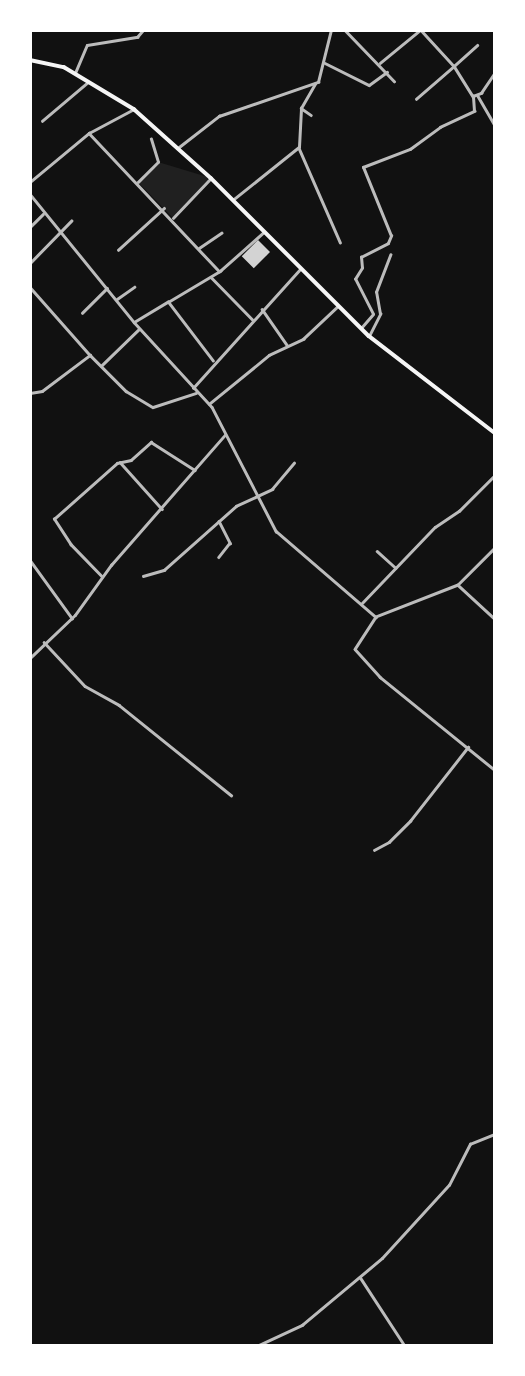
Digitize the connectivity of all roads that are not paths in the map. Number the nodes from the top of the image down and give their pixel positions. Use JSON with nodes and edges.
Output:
{"nodes":[{"id":1,"x":143,"y":30,"type":"edge"},
{"id":2,"x":331,"y":30,"type":"edge"},
{"id":3,"x":345,"y":30,"type":"edge"},
{"id":4,"x":420,"y":30,"type":"edge"},
{"id":5,"x":477,"y":45,"type":"dead end"},
{"id":6,"x":30,"y":60,"type":"edge"},
{"id":7,"x":380,"y":63,"type":"junction"},
{"id":8,"x":325,"y":64,"type":"junction"},
{"id":9,"x":454,"y":66,"type":"junction"},
{"id":10,"x":387,"y":72,"type":"junction"},
{"id":11,"x":495,"y":72,"type":"edge"},
{"id":12,"x":75,"y":73,"type":"junction"},
{"id":13,"x":89,"y":81,"type":"junction"},
{"id":14,"x":394,"y":81,"type":"dead end"},
{"id":15,"x":312,"y":85,"type":"junction"},
{"id":16,"x":472,"y":96,"type":"junction"},
{"id":17,"x":478,"y":96,"type":"junction"},
{"id":18,"x":416,"y":99,"type":"dead end"},
{"id":19,"x":301,"y":108,"type":"junction"},
{"id":20,"x":134,"y":109,"type":"junction"},
{"id":21,"x":311,"y":116,"type":"dead end"},
{"id":22,"x":493,"y":119,"type":"edge"},
{"id":23,"x":42,"y":121,"type":"dead end"},
{"id":24,"x":495,"y":126,"type":"edge"},
{"id":25,"x":89,"y":133,"type":"junction"},
{"id":26,"x":150,"y":139,"type":"dead end"},
{"id":27,"x":179,"y":148,"type":"junction"},
{"id":28,"x":298,"y":148,"type":"junction"},
{"id":29,"x":211,"y":178,"type":"junction"},
{"id":30,"x":30,"y":182,"type":"edge"},
{"id":31,"x":138,"y":182,"type":"junction"},
{"id":32,"x":30,"y":194,"type":"edge"},
{"id":33,"x":233,"y":200,"type":"junction"},
{"id":34,"x":164,"y":208,"type":"junction"},
{"id":35,"x":43,"y":214,"type":"junction"},
{"id":36,"x":173,"y":218,"type":"junction"},
{"id":37,"x":71,"y":221,"type":"dead end"},
{"id":38,"x":30,"y":227,"type":"edge"},
{"id":39,"x":264,"y":232,"type":"junction"},
{"id":40,"x":59,"y":233,"type":"junction"},
{"id":41,"x":221,"y":233,"type":"dead end"},
{"id":42,"x":341,"y":242,"type":"dead end"},
{"id":43,"x":199,"y":248,"type":"junction"},
{"id":44,"x":118,"y":250,"type":"dead end"},
{"id":45,"x":390,"y":255,"type":"dead end"},
{"id":46,"x":30,"y":263,"type":"edge"},
{"id":47,"x":300,"y":269,"type":"junction"},
{"id":48,"x":220,"y":271,"type":"junction"},
{"id":49,"x":211,"y":277,"type":"junction"},
{"id":50,"x":30,"y":287,"type":"edge"},
{"id":51,"x":134,"y":287,"type":"dead end"},
{"id":52,"x":107,"y":288,"type":"junction"},
{"id":53,"x":117,"y":299,"type":"junction"},
{"id":54,"x":168,"y":302,"type":"junction"},
{"id":55,"x":338,"y":306,"type":"junction"},
{"id":56,"x":262,"y":309,"type":"junction"},
{"id":57,"x":82,"y":313,"type":"dead end"},
{"id":58,"x":252,"y":319,"type":"junction"},
{"id":59,"x":134,"y":322,"type":"junction"},
{"id":60,"x":140,"y":328,"type":"junction"},
{"id":61,"x":361,"y":328,"type":"junction"},
{"id":62,"x":369,"y":336,"type":"junction"},
{"id":63,"x":287,"y":345,"type":"junction"},
{"id":64,"x":90,"y":355,"type":"junction"},
{"id":65,"x":213,"y":361,"type":"junction"},
{"id":66,"x":101,"y":366,"type":"junction"},
{"id":67,"x":192,"y":388,"type":"junction"},
{"id":68,"x":30,"y":393,"type":"edge"},
{"id":69,"x":196,"y":393,"type":"junction"},
{"id":70,"x":209,"y":404,"type":"junction"},
{"id":71,"x":495,"y":433,"type":"edge"},
{"id":72,"x":225,"y":435,"type":"junction"},
{"id":73,"x":120,"y":462,"type":"junction"},
{"id":74,"x":294,"y":463,"type":"dead end"},
{"id":75,"x":195,"y":470,"type":"junction"},
{"id":76,"x":495,"y":475,"type":"edge"},
{"id":77,"x":257,"y":497,"type":"junction"},
{"id":78,"x":162,"y":509,"type":"junction"},
{"id":79,"x":219,"y":522,"type":"junction"},
{"id":80,"x":495,"y":548,"type":"edge"},
{"id":81,"x":377,"y":551,"type":"dead end"},
{"id":82,"x":219,"y":557,"type":"dead end"},
{"id":83,"x":30,"y":560,"type":"edge"},
{"id":84,"x":396,"y":568,"type":"junction"},
{"id":85,"x":143,"y":576,"type":"dead end"},
{"id":86,"x":102,"y":577,"type":"junction"},
{"id":87,"x":458,"y":585,"type":"junction"},
{"id":88,"x":362,"y":603,"type":"junction"},
{"id":89,"x":376,"y":617,"type":"junction"},
{"id":90,"x":72,"y":618,"type":"junction"},
{"id":91,"x":495,"y":619,"type":"edge"},
{"id":92,"x":44,"y":642,"type":"junction"},
{"id":93,"x":30,"y":657,"type":"edge"},
{"id":94,"x":468,"y":747,"type":"junction"},
{"id":95,"x":495,"y":770,"type":"edge"},
{"id":96,"x":231,"y":795,"type":"dead end"},
{"id":97,"x":374,"y":850,"type":"dead end"},
{"id":98,"x":495,"y":1134,"type":"edge"},
{"id":99,"x":360,"y":1277,"type":"junction"},
{"id":100,"x":257,"y":1346,"type":"edge"},
{"id":101,"x":405,"y":1346,"type":"edge"}],
"edges":[{"from":1,"to":12,"type":"street"},
{"from":2,"to":8,"type":"street"},
{"from":3,"to":7,"type":"street"},
{"from":4,"to":7,"type":"street"},
{"from":4,"to":9,"type":"street"},
{"from":5,"to":9,"type":"street"},
{"from":6,"to":12,"type":"highway"},
{"from":7,"to":10,"type":"street"},
{"from":8,"to":10,"type":"street"},
{"from":8,"to":15,"type":"street"},
{"from":9,"to":16,"type":"street"},
{"from":9,"to":18,"type":"street"},
{"from":10,"to":14,"type":"street"},
{"from":11,"to":17,"type":"street"},
{"from":12,"to":13,"type":"highway"},
{"from":13,"to":20,"type":"highway"},
{"from":13,"to":23,"type":"street"},
{"from":15,"to":19,"type":"street"},
{"from":15,"to":27,"type":"street"},
{"from":16,"to":17,"type":"street"},
{"from":16,"to":61,"type":"street"},
{"from":17,"to":22,"type":"street"},
{"from":19,"to":21,"type":"street"},
{"from":19,"to":28,"type":"street"},
{"from":20,"to":25,"type":"street"},
{"from":20,"to":27,"type":"highway"},
{"from":22,"to":24,"type":"street"},
{"from":25,"to":30,"type":"street"},
{"from":25,"to":31,"type":"street"},
{"from":26,"to":31,"type":"street"},
{"from":27,"to":29,"type":"highway"},
{"from":28,"to":33,"type":"street"},
{"from":28,"to":42,"type":"street"},
{"from":29,"to":33,"type":"highway"},
{"from":29,"to":36,"type":"street"},
{"from":31,"to":34,"type":"street"},
{"from":32,"to":35,"type":"street"},
{"from":33,"to":39,"type":"highway"},
{"from":34,"to":36,"type":"street"},
{"from":34,"to":44,"type":"street"},
{"from":35,"to":38,"type":"street"},
{"from":35,"to":40,"type":"street"},
{"from":36,"to":43,"type":"street"},
{"from":37,"to":40,"type":"street"},
{"from":39,"to":47,"type":"highway"},
{"from":39,"to":48,"type":"street"},
{"from":40,"to":46,"type":"street"},
{"from":40,"to":52,"type":"street"},
{"from":41,"to":43,"type":"street"},
{"from":43,"to":48,"type":"street"},
{"from":45,"to":62,"type":"street"},
{"from":47,"to":55,"type":"highway"},
{"from":47,"to":56,"type":"street"},
{"from":48,"to":49,"type":"street"},
{"from":49,"to":54,"type":"street"},
{"from":49,"to":58,"type":"street"},
{"from":50,"to":64,"type":"street"},
{"from":51,"to":53,"type":"street"},
{"from":52,"to":53,"type":"street"},
{"from":52,"to":57,"type":"street"},
{"from":53,"to":59,"type":"street"},
{"from":54,"to":59,"type":"street"},
{"from":54,"to":65,"type":"street"},
{"from":55,"to":61,"type":"highway"},
{"from":55,"to":63,"type":"street"},
{"from":56,"to":58,"type":"street"},
{"from":56,"to":63,"type":"street"},
{"from":58,"to":65,"type":"street"},
{"from":59,"to":60,"type":"street"},
{"from":60,"to":66,"type":"street"},
{"from":60,"to":67,"type":"street"},
{"from":61,"to":62,"type":"highway"},
{"from":62,"to":71,"type":"highway"},
{"from":63,"to":70,"type":"street"},
{"from":64,"to":66,"type":"street"},
{"from":64,"to":68,"type":"street"},
{"from":65,"to":67,"type":"street"},
{"from":66,"to":69,"type":"street"},
{"from":67,"to":69,"type":"street"},
{"from":69,"to":70,"type":"street"},
{"from":70,"to":72,"type":"street"},
{"from":72,"to":75,"type":"street"},
{"from":72,"to":77,"type":"street"},
{"from":73,"to":75,"type":"street"},
{"from":73,"to":78,"type":"street"},
{"from":73,"to":86,"type":"street"},
{"from":74,"to":77,"type":"street"},
{"from":75,"to":78,"type":"street"},
{"from":76,"to":84,"type":"street"},
{"from":77,"to":79,"type":"street"},
{"from":77,"to":88,"type":"street"},
{"from":78,"to":86,"type":"street"},
{"from":79,"to":82,"type":"street"},
{"from":79,"to":85,"type":"street"},
{"from":80,"to":87,"type":"street"},
{"from":81,"to":84,"type":"street"},
{"from":83,"to":90,"type":"street"},
{"from":84,"to":88,"type":"street"},
{"from":86,"to":90,"type":"street"},
{"from":87,"to":89,"type":"street"},
{"from":87,"to":91,"type":"street"},
{"from":88,"to":89,"type":"street"},
{"from":89,"to":94,"type":"street"},
{"from":90,"to":92,"type":"street"},
{"from":92,"to":93,"type":"street"},
{"from":92,"to":96,"type":"street"},
{"from":94,"to":95,"type":"street"},
{"from":94,"to":97,"type":"street"},
{"from":98,"to":99,"type":"street"},
{"from":99,"to":100,"type":"street"},
{"from":99,"to":101,"type":"street"}]}
